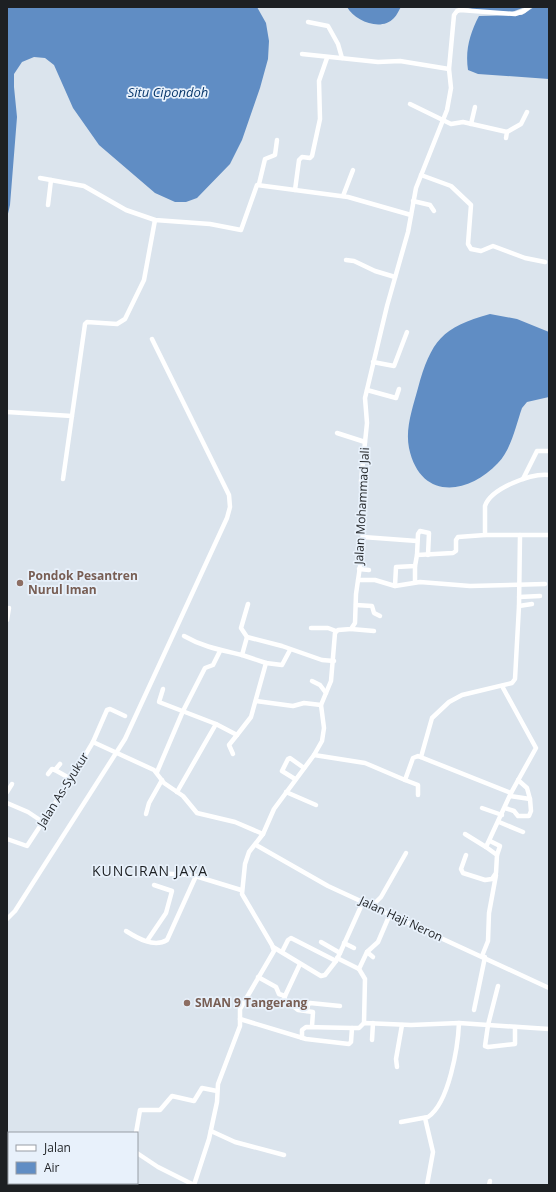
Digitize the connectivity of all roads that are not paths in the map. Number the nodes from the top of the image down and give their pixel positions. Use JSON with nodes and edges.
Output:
{"nodes":[{"id":1,"x":529,"y":7,"type":"edge"},
{"id":2,"x":308,"y":22,"type":"dead end"},
{"id":3,"x":302,"y":54,"type":"dead end"},
{"id":4,"x":327,"y":58,"type":"junction"},
{"id":5,"x":342,"y":58,"type":"junction"},
{"id":6,"x":449,"y":69,"type":"junction"},
{"id":7,"x":410,"y":104,"type":"dead end"},
{"id":8,"x":475,"y":107,"type":"dead end"},
{"id":9,"x":527,"y":112,"type":"dead end"},
{"id":10,"x":444,"y":121,"type":"junction"},
{"id":11,"x":471,"y":124,"type":"junction"},
{"id":12,"x":507,"y":132,"type":"junction"},
{"id":13,"x":506,"y":138,"type":"dead end"},
{"id":14,"x":277,"y":140,"type":"dead end"},
{"id":15,"x":353,"y":170,"type":"dead end"},
{"id":16,"x":421,"y":175,"type":"junction"},
{"id":17,"x":40,"y":178,"type":"dead end"},
{"id":18,"x":51,"y":180,"type":"junction"},
{"id":19,"x":259,"y":184,"type":"junction"},
{"id":20,"x":295,"y":190,"type":"junction"},
{"id":21,"x":343,"y":196,"type":"junction"},
{"id":22,"x":413,"y":201,"type":"junction"},
{"id":23,"x":48,"y":205,"type":"dead end"},
{"id":24,"x":434,"y":211,"type":"dead end"},
{"id":25,"x":411,"y":215,"type":"junction"},
{"id":26,"x":155,"y":220,"type":"junction"},
{"id":27,"x":346,"y":260,"type":"dead end"},
{"id":28,"x":545,"y":262,"type":"dead end"},
{"id":29,"x":395,"y":276,"type":"junction"},
{"id":30,"x":408,"y":332,"type":"dead end"},
{"id":31,"x":152,"y":339,"type":"dead end"},
{"id":32,"x":373,"y":362,"type":"junction"},
{"id":33,"x":399,"y":389,"type":"dead end"},
{"id":34,"x":367,"y":390,"type":"junction"},
{"id":35,"x":7,"y":412,"type":"edge"},
{"id":36,"x":72,"y":416,"type":"junction"},
{"id":37,"x":338,"y":433,"type":"dead end"},
{"id":38,"x":365,"y":442,"type":"junction"},
{"id":39,"x":549,"y":451,"type":"edge"},
{"id":40,"x":549,"y":475,"type":"edge"},
{"id":41,"x":64,"y":479,"type":"dead end"},
{"id":42,"x":523,"y":479,"type":"junction"},
{"id":43,"x":485,"y":535,"type":"junction"},
{"id":44,"x":520,"y":535,"type":"junction"},
{"id":45,"x":549,"y":535,"type":"edge"},
{"id":46,"x":363,"y":537,"type":"junction"},
{"id":47,"x":417,"y":541,"type":"junction"},
{"id":48,"x":417,"y":555,"type":"junction"},
{"id":49,"x":428,"y":555,"type":"junction"},
{"id":50,"x":415,"y":566,"type":"junction"},
{"id":51,"x":359,"y":569,"type":"junction"},
{"id":52,"x":369,"y":570,"type":"dead end"},
{"id":53,"x":358,"y":580,"type":"junction"},
{"id":54,"x":415,"y":582,"type":"junction"},
{"id":55,"x":545,"y":584,"type":"dead end"},
{"id":56,"x":518,"y":585,"type":"junction"},
{"id":57,"x":395,"y":586,"type":"junction"},
{"id":58,"x":540,"y":596,"type":"dead end"},
{"id":59,"x":519,"y":597,"type":"junction"},
{"id":60,"x":248,"y":604,"type":"dead end"},
{"id":61,"x":532,"y":604,"type":"dead end"},
{"id":62,"x":356,"y":605,"type":"junction"},
{"id":63,"x":519,"y":606,"type":"junction"},
{"id":64,"x":9,"y":608,"type":"dead end"},
{"id":65,"x":380,"y":616,"type":"dead end"},
{"id":66,"x":7,"y":620,"type":"edge"},
{"id":67,"x":311,"y":628,"type":"dead end"},
{"id":68,"x":351,"y":629,"type":"junction"},
{"id":69,"x":336,"y":631,"type":"junction"},
{"id":70,"x":374,"y":632,"type":"dead end"},
{"id":71,"x":184,"y":636,"type":"dead end"},
{"id":72,"x":248,"y":637,"type":"junction"},
{"id":73,"x":290,"y":650,"type":"junction"},
{"id":74,"x":220,"y":651,"type":"junction"},
{"id":75,"x":242,"y":655,"type":"junction"},
{"id":76,"x":334,"y":660,"type":"junction"},
{"id":77,"x":266,"y":663,"type":"junction"},
{"id":78,"x":312,"y":681,"type":"dead end"},
{"id":79,"x":502,"y":686,"type":"junction"},
{"id":80,"x":163,"y":689,"type":"dead end"},
{"id":81,"x":326,"y":693,"type":"junction"},
{"id":82,"x":256,"y":701,"type":"junction"},
{"id":83,"x":321,"y":705,"type":"junction"},
{"id":84,"x":183,"y":712,"type":"junction"},
{"id":85,"x":125,"y":716,"type":"dead end"},
{"id":86,"x":216,"y":724,"type":"junction"},
{"id":87,"x":238,"y":735,"type":"junction"},
{"id":88,"x":93,"y":742,"type":"junction"},
{"id":89,"x":117,"y":752,"type":"junction"},
{"id":90,"x":233,"y":754,"type":"dead end"},
{"id":91,"x":314,"y":755,"type":"junction"},
{"id":92,"x":421,"y":757,"type":"junction"},
{"id":93,"x":60,"y":764,"type":"dead end"},
{"id":94,"x":304,"y":768,"type":"junction"},
{"id":95,"x":55,"y":770,"type":"junction"},
{"id":96,"x":157,"y":772,"type":"junction"},
{"id":97,"x":48,"y":774,"type":"dead end"},
{"id":98,"x":71,"y":779,"type":"junction"},
{"id":99,"x":162,"y":780,"type":"junction"},
{"id":100,"x":295,"y":780,"type":"junction"},
{"id":101,"x":405,"y":780,"type":"junction"},
{"id":102,"x":518,"y":780,"type":"junction"},
{"id":103,"x":12,"y":784,"type":"dead end"},
{"id":104,"x":7,"y":792,"type":"edge"},
{"id":105,"x":177,"y":792,"type":"junction"},
{"id":106,"x":286,"y":792,"type":"junction"},
{"id":107,"x":510,"y":794,"type":"junction"},
{"id":108,"x":418,"y":795,"type":"dead end"},
{"id":109,"x":530,"y":799,"type":"junction"},
{"id":110,"x":7,"y":803,"type":"edge"},
{"id":111,"x":316,"y":805,"type":"dead end"},
{"id":112,"x":482,"y":808,"type":"dead end"},
{"id":113,"x":505,"y":808,"type":"junction"},
{"id":114,"x":146,"y":814,"type":"dead end"},
{"id":115,"x":502,"y":815,"type":"junction"},
{"id":116,"x":43,"y":822,"type":"junction"},
{"id":117,"x":499,"y":822,"type":"junction"},
{"id":118,"x":523,"y":832,"type":"dead end"},
{"id":119,"x":263,"y":834,"type":"junction"},
{"id":120,"x":465,"y":834,"type":"dead end"},
{"id":121,"x":7,"y":839,"type":"edge"},
{"id":122,"x":490,"y":841,"type":"junction"},
{"id":123,"x":256,"y":845,"type":"junction"},
{"id":124,"x":486,"y":847,"type":"junction"},
{"id":125,"x":406,"y":853,"type":"dead end"},
{"id":126,"x":466,"y":855,"type":"dead end"},
{"id":127,"x":497,"y":855,"type":"junction"},
{"id":128,"x":154,"y":873,"type":"dead end"},
{"id":129,"x":496,"y":873,"type":"junction"},
{"id":130,"x":196,"y":876,"type":"junction"},
{"id":131,"x":154,"y":886,"type":"dead end"},
{"id":132,"x":241,"y":890,"type":"junction"},
{"id":133,"x":364,"y":902,"type":"junction"},
{"id":134,"x":372,"y":906,"type":"junction"},
{"id":135,"x":390,"y":914,"type":"junction"},
{"id":136,"x":7,"y":919,"type":"edge"},
{"id":137,"x":126,"y":931,"type":"dead end"},
{"id":138,"x":147,"y":941,"type":"junction"},
{"id":139,"x":321,"y":942,"type":"dead end"},
{"id":140,"x":344,"y":943,"type":"junction"},
{"id":141,"x":273,"y":947,"type":"junction"},
{"id":142,"x":354,"y":948,"type":"dead end"},
{"id":143,"x":282,"y":952,"type":"junction"},
{"id":144,"x":367,"y":952,"type":"junction"},
{"id":145,"x":340,"y":953,"type":"junction"},
{"id":146,"x":483,"y":956,"type":"junction"},
{"id":147,"x":373,"y":957,"type":"dead end"},
{"id":148,"x":337,"y":960,"type":"junction"},
{"id":149,"x":300,"y":964,"type":"junction"},
{"id":150,"x":359,"y":969,"type":"junction"},
{"id":151,"x":258,"y":977,"type":"junction"},
{"id":152,"x":498,"y":986,"type":"dead end"},
{"id":153,"x":549,"y":988,"type":"edge"},
{"id":154,"x":285,"y":996,"type":"junction"},
{"id":155,"x":340,"y":1006,"type":"dead end"},
{"id":156,"x":474,"y":1010,"type":"dead end"},
{"id":157,"x":307,"y":1011,"type":"junction"},
{"id":158,"x":240,"y":1019,"type":"junction"},
{"id":159,"x":364,"y":1023,"type":"junction"},
{"id":160,"x":373,"y":1023,"type":"junction"},
{"id":161,"x":459,"y":1023,"type":"junction"},
{"id":162,"x":402,"y":1025,"type":"junction"},
{"id":163,"x":488,"y":1025,"type":"junction"},
{"id":164,"x":312,"y":1026,"type":"junction"},
{"id":165,"x":515,"y":1027,"type":"junction"},
{"id":166,"x":352,"y":1028,"type":"junction"},
{"id":167,"x":549,"y":1029,"type":"edge"},
{"id":168,"x":302,"y":1038,"type":"junction"},
{"id":169,"x":372,"y":1040,"type":"dead end"},
{"id":170,"x":397,"y":1067,"type":"dead end"},
{"id":171,"x":217,"y":1091,"type":"junction"},
{"id":172,"x":425,"y":1118,"type":"junction"},
{"id":173,"x":401,"y":1122,"type":"dead end"},
{"id":174,"x":211,"y":1131,"type":"junction"},
{"id":175,"x":136,"y":1132,"type":"edge"},
{"id":176,"x":138,"y":1154,"type":"edge"},
{"id":177,"x":284,"y":1155,"type":"dead end"},
{"id":178,"x":194,"y":1185,"type":"edge"},
{"id":179,"x":427,"y":1185,"type":"edge"}],
"edges":[{"from":1,"to":6,"type":"street","name":"Jalan Mohammad Jali"},
{"from":2,"to":5,"type":"street"},
{"from":3,"to":4,"type":"street"},
{"from":4,"to":5,"type":"street"},
{"from":4,"to":20,"type":"street"},
{"from":5,"to":6,"type":"street"},
{"from":6,"to":10,"type":"street","name":"Jalan Mohammad Jali"},
{"from":7,"to":10,"type":"street"},
{"from":8,"to":11,"type":"street"},
{"from":9,"to":12,"type":"street"},
{"from":10,"to":11,"type":"street"},
{"from":10,"to":16,"type":"street","name":"Jalan Mohammad Jali"},
{"from":11,"to":12,"type":"street"},
{"from":12,"to":13,"type":"street"},
{"from":14,"to":19,"type":"street"},
{"from":15,"to":21,"type":"street"},
{"from":16,"to":22,"type":"street","name":"Jalan Mohammad Jali"},
{"from":16,"to":28,"type":"street"},
{"from":17,"to":18,"type":"street"},
{"from":18,"to":23,"type":"street"},
{"from":18,"to":26,"type":"street"},
{"from":19,"to":20,"type":"street"},
{"from":19,"to":26,"type":"street"},
{"from":20,"to":21,"type":"street"},
{"from":21,"to":25,"type":"street"},
{"from":22,"to":24,"type":"street"},
{"from":22,"to":25,"type":"street","name":"Jalan Mohammad Jali"},
{"from":25,"to":29,"type":"street","name":"Jalan Mohammad Jali"},
{"from":26,"to":36,"type":"street"},
{"from":27,"to":29,"type":"street"},
{"from":29,"to":32,"type":"street","name":"Jalan Mohammad Jali"},
{"from":30,"to":32,"type":"street"},
{"from":31,"to":89,"type":"street"},
{"from":32,"to":34,"type":"street","name":"Jalan Mohammad Jali"},
{"from":33,"to":34,"type":"street"},
{"from":34,"to":38,"type":"street","name":"Jalan Mohammad Jali"},
{"from":35,"to":36,"type":"street"},
{"from":36,"to":41,"type":"street"},
{"from":37,"to":38,"type":"street"},
{"from":38,"to":46,"type":"street","name":"Jalan Mohammad Jali"},
{"from":39,"to":42,"type":"street"},
{"from":40,"to":42,"type":"street"},
{"from":42,"to":43,"type":"street"},
{"from":43,"to":44,"type":"street"},
{"from":43,"to":49,"type":"street"},
{"from":44,"to":45,"type":"street"},
{"from":44,"to":56,"type":"street"},
{"from":46,"to":47,"type":"street"},
{"from":46,"to":51,"type":"street","name":"Jalan Mohammad Jali"},
{"from":47,"to":48,"type":"street"},
{"from":47,"to":49,"type":"street"},
{"from":48,"to":49,"type":"street"},
{"from":48,"to":50,"type":"street"},
{"from":50,"to":54,"type":"street"},
{"from":50,"to":57,"type":"street"},
{"from":51,"to":52,"type":"street"},
{"from":51,"to":53,"type":"street","name":"Jalan Mohammad Jali"},
{"from":53,"to":57,"type":"street"},
{"from":53,"to":62,"type":"street","name":"Jalan Mohammad Jali"},
{"from":54,"to":56,"type":"street"},
{"from":54,"to":57,"type":"street"},
{"from":55,"to":56,"type":"street"},
{"from":56,"to":59,"type":"street"},
{"from":58,"to":59,"type":"street"},
{"from":59,"to":63,"type":"street"},
{"from":60,"to":72,"type":"street"},
{"from":61,"to":63,"type":"street"},
{"from":62,"to":65,"type":"street"},
{"from":62,"to":68,"type":"street","name":"Jalan Mohammad Jali"},
{"from":63,"to":79,"type":"street"},
{"from":64,"to":66,"type":"street"},
{"from":67,"to":69,"type":"street"},
{"from":68,"to":69,"type":"street"},
{"from":68,"to":70,"type":"street"},
{"from":69,"to":76,"type":"street"},
{"from":71,"to":74,"type":"street"},
{"from":72,"to":73,"type":"street"},
{"from":72,"to":75,"type":"street"},
{"from":73,"to":76,"type":"street"},
{"from":73,"to":77,"type":"street"},
{"from":74,"to":75,"type":"street"},
{"from":74,"to":84,"type":"street"},
{"from":75,"to":77,"type":"street"},
{"from":76,"to":81,"type":"street"},
{"from":77,"to":82,"type":"street"},
{"from":78,"to":81,"type":"street"},
{"from":79,"to":92,"type":"street"},
{"from":79,"to":102,"type":"street"},
{"from":80,"to":84,"type":"street"},
{"from":81,"to":83,"type":"street"},
{"from":82,"to":83,"type":"street"},
{"from":82,"to":87,"type":"street"},
{"from":83,"to":91,"type":"street"},
{"from":84,"to":86,"type":"street"},
{"from":84,"to":96,"type":"street"},
{"from":85,"to":88,"type":"street"},
{"from":86,"to":87,"type":"street"},
{"from":86,"to":105,"type":"street"},
{"from":87,"to":90,"type":"street"},
{"from":88,"to":89,"type":"street","name":"Jalan As-Syukur"},
{"from":88,"to":98,"type":"street","name":"Jalan As-Syukur"},
{"from":89,"to":96,"type":"street","name":"Jalan As-Syukur"},
{"from":89,"to":136,"type":"street"},
{"from":91,"to":94,"type":"street"},
{"from":91,"to":101,"type":"street"},
{"from":92,"to":101,"type":"street"},
{"from":92,"to":107,"type":"street"},
{"from":93,"to":95,"type":"street"},
{"from":94,"to":100,"type":"street"},
{"from":94,"to":100,"type":"street"},
{"from":95,"to":97,"type":"street"},
{"from":95,"to":98,"type":"street"},
{"from":96,"to":99,"type":"street","name":"Jalan As-Syukur"},
{"from":98,"to":116,"type":"street","name":"Jalan As-Syukur"},
{"from":99,"to":105,"type":"street","name":"Jalan As-Syukur"},
{"from":99,"to":114,"type":"street"},
{"from":100,"to":106,"type":"street"},
{"from":101,"to":108,"type":"street"},
{"from":102,"to":107,"type":"street"},
{"from":102,"to":109,"type":"street"},
{"from":103,"to":104,"type":"street"},
{"from":105,"to":119,"type":"street","name":"Jalan As-Syukur"},
{"from":106,"to":111,"type":"street"},
{"from":106,"to":119,"type":"street"},
{"from":107,"to":109,"type":"street"},
{"from":107,"to":113,"type":"street"},
{"from":109,"to":113,"type":"street"},
{"from":110,"to":116,"type":"street"},
{"from":112,"to":115,"type":"street"},
{"from":113,"to":115,"type":"street"},
{"from":115,"to":117,"type":"street"},
{"from":116,"to":121,"type":"street","name":"Jalan As-Syukur"},
{"from":117,"to":118,"type":"street"},
{"from":117,"to":122,"type":"street"},
{"from":119,"to":123,"type":"street"},
{"from":120,"to":124,"type":"street"},
{"from":122,"to":124,"type":"street"},
{"from":122,"to":127,"type":"street"},
{"from":123,"to":132,"type":"street"},
{"from":123,"to":133,"type":"street","name":"Jalan Haji Neron"},
{"from":124,"to":127,"type":"street"},
{"from":125,"to":134,"type":"street"},
{"from":126,"to":129,"type":"street"},
{"from":127,"to":129,"type":"street"},
{"from":128,"to":130,"type":"street"},
{"from":129,"to":146,"type":"street"},
{"from":130,"to":132,"type":"street"},
{"from":130,"to":138,"type":"street"},
{"from":131,"to":138,"type":"street"},
{"from":132,"to":141,"type":"street"},
{"from":133,"to":134,"type":"street","name":"Jalan Haji Neron"},
{"from":133,"to":140,"type":"street"},
{"from":134,"to":135,"type":"street","name":"Jalan Haji Neron"},
{"from":135,"to":144,"type":"street"},
{"from":135,"to":146,"type":"street","name":"Jalan Haji Neron"},
{"from":137,"to":138,"type":"street"},
{"from":139,"to":145,"type":"street"},
{"from":140,"to":142,"type":"street"},
{"from":140,"to":145,"type":"street"},
{"from":141,"to":143,"type":"street"},
{"from":141,"to":151,"type":"street"},
{"from":143,"to":148,"type":"street"},
{"from":143,"to":149,"type":"street"},
{"from":144,"to":147,"type":"street"},
{"from":144,"to":150,"type":"street"},
{"from":145,"to":148,"type":"street"},
{"from":146,"to":153,"type":"street","name":"Jalan Haji Neron"},
{"from":146,"to":156,"type":"street"},
{"from":148,"to":149,"type":"street"},
{"from":148,"to":150,"type":"street"},
{"from":149,"to":154,"type":"street"},
{"from":150,"to":159,"type":"street"},
{"from":151,"to":154,"type":"street"},
{"from":151,"to":158,"type":"street"},
{"from":152,"to":163,"type":"street"},
{"from":154,"to":157,"type":"street"},
{"from":155,"to":157,"type":"street"},
{"from":157,"to":164,"type":"street"},
{"from":158,"to":168,"type":"street"},
{"from":158,"to":171,"type":"street"},
{"from":159,"to":160,"type":"street"},
{"from":159,"to":166,"type":"street"},
{"from":160,"to":162,"type":"street"},
{"from":160,"to":169,"type":"street"},
{"from":161,"to":162,"type":"street"},
{"from":161,"to":163,"type":"street"},
{"from":161,"to":172,"type":"street"},
{"from":162,"to":170,"type":"street"},
{"from":163,"to":165,"type":"street"},
{"from":163,"to":165,"type":"street"},
{"from":164,"to":166,"type":"street"},
{"from":164,"to":168,"type":"street"},
{"from":165,"to":167,"type":"street"},
{"from":166,"to":168,"type":"street"},
{"from":171,"to":174,"type":"street"},
{"from":171,"to":175,"type":"street"},
{"from":172,"to":173,"type":"street"},
{"from":172,"to":179,"type":"street"},
{"from":174,"to":177,"type":"street"},
{"from":174,"to":178,"type":"street"},
{"from":176,"to":178,"type":"street"}]}
